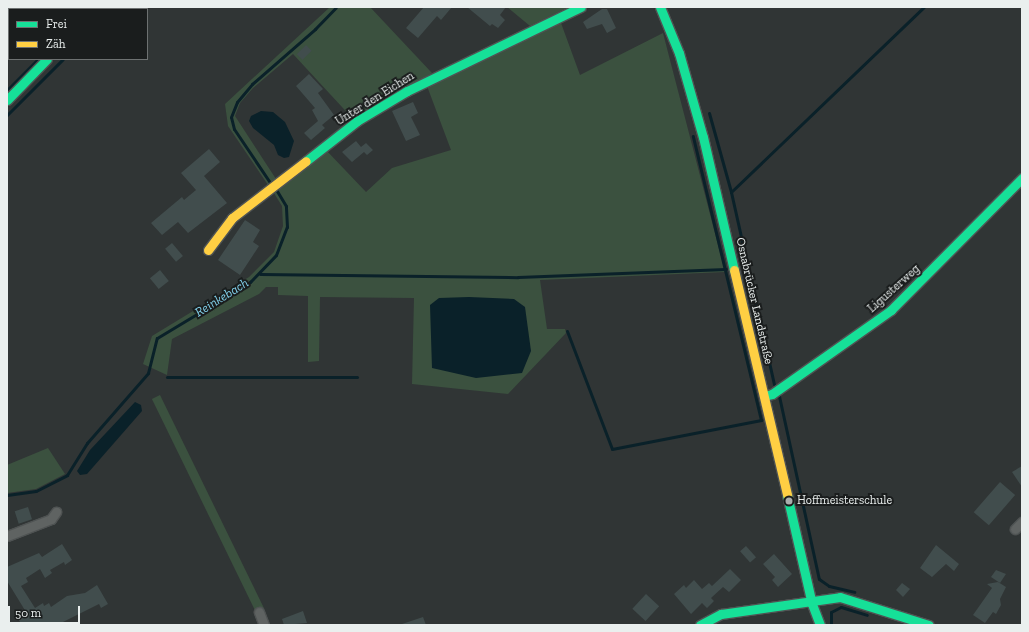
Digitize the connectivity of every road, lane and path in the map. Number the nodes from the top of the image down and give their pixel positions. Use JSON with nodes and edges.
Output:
{"nodes":[{"id":1,"x":581,"y":7,"type":"edge"},
{"id":2,"x":660,"y":7,"type":"edge"},
{"id":3,"x":46,"y":60,"type":"edge"},
{"id":4,"x":7,"y":100,"type":"edge"},
{"id":5,"x":1022,"y":178,"type":"edge"},
{"id":6,"x":208,"y":250,"type":"dead end"},
{"id":7,"x":764,"y":396,"type":"junction"},
{"id":8,"x":56,"y":512,"type":"dead end"},
{"id":9,"x":1022,"y":522,"type":"edge"},
{"id":10,"x":1014,"y":528,"type":"dead end"},
{"id":11,"x":7,"y":536,"type":"edge"},
{"id":12,"x":812,"y":602,"type":"junction"},
{"id":13,"x":259,"y":612,"type":"dead end"},
{"id":14,"x":264,"y":625,"type":"edge"},
{"id":15,"x":700,"y":625,"type":"edge"},
{"id":16,"x":812,"y":625,"type":"edge"},
{"id":17,"x":820,"y":625,"type":"edge"},
{"id":18,"x":929,"y":625,"type":"edge"}],
"edges":[{"from":1,"to":6,"type":"street","name":"Unter den Eichen"},
{"from":2,"to":7,"type":"street","name":"Osnabrücker Landstraße"},
{"from":3,"to":4,"type":"street"},
{"from":5,"to":7,"type":"street","name":"Ligusterweg"},
{"from":7,"to":12,"type":"street","name":"Osnabrücker Landstraße"},
{"from":8,"to":11,"type":"street"},
{"from":9,"to":10,"type":"street"},
{"from":12,"to":15,"type":"street"},
{"from":12,"to":16,"type":"street","name":"Osnabrücker Landstraße"},
{"from":12,"to":17,"type":"street","name":"Osnabrücker Landstraße"},
{"from":12,"to":18,"type":"street"},
{"from":13,"to":14,"type":"street"}]}
